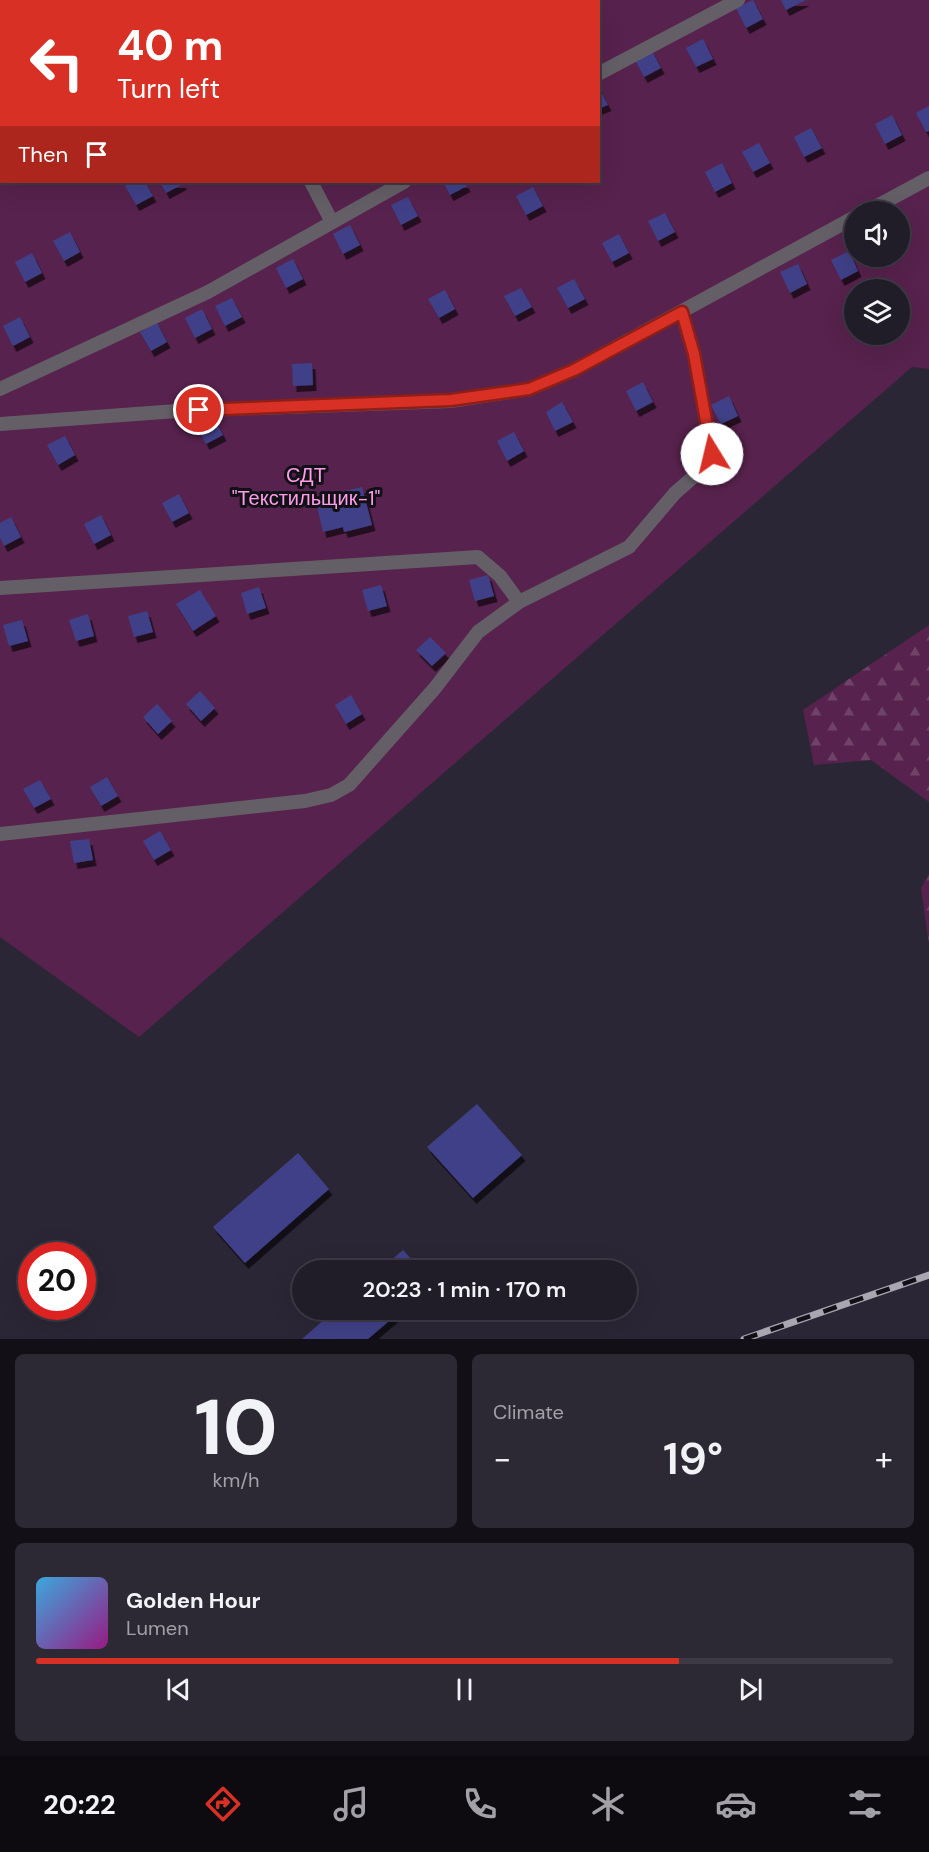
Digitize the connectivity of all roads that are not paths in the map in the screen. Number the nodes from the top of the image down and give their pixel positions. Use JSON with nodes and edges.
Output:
{"nodes":[{"id":1,"x":738,"y":0,"type":"edge"},
{"id":2,"x":600,"y":73,"type":"edge"},
{"id":3,"x":929,"y":178,"type":"edge"},
{"id":4,"x":312,"y":183,"type":"edge"},
{"id":5,"x":402,"y":183,"type":"edge"},
{"id":6,"x":886,"y":201,"type":"edge"},
{"id":7,"x":332,"y":222,"type":"junction"},
{"id":8,"x":844,"y":224,"type":"edge"},
{"id":9,"x":682,"y":312,"type":"junction"},
{"id":10,"x":0,"y":389,"type":"edge"},
{"id":11,"x":0,"y":424,"type":"edge"},
{"id":12,"x":0,"y":588,"type":"edge"},
{"id":13,"x":519,"y":602,"type":"junction"},
{"id":14,"x":0,"y":834,"type":"edge"}],
"edges":[{"from":1,"to":2,"type":"lane"},
{"from":3,"to":6,"type":"lane"},
{"from":4,"to":7,"type":"lane"},
{"from":5,"to":7,"type":"lane"},
{"from":7,"to":10,"type":"lane"},
{"from":8,"to":9,"type":"lane"},
{"from":9,"to":11,"type":"lane"},
{"from":9,"to":13,"type":"lane"},
{"from":12,"to":13,"type":"lane"},
{"from":13,"to":14,"type":"lane"}]}
